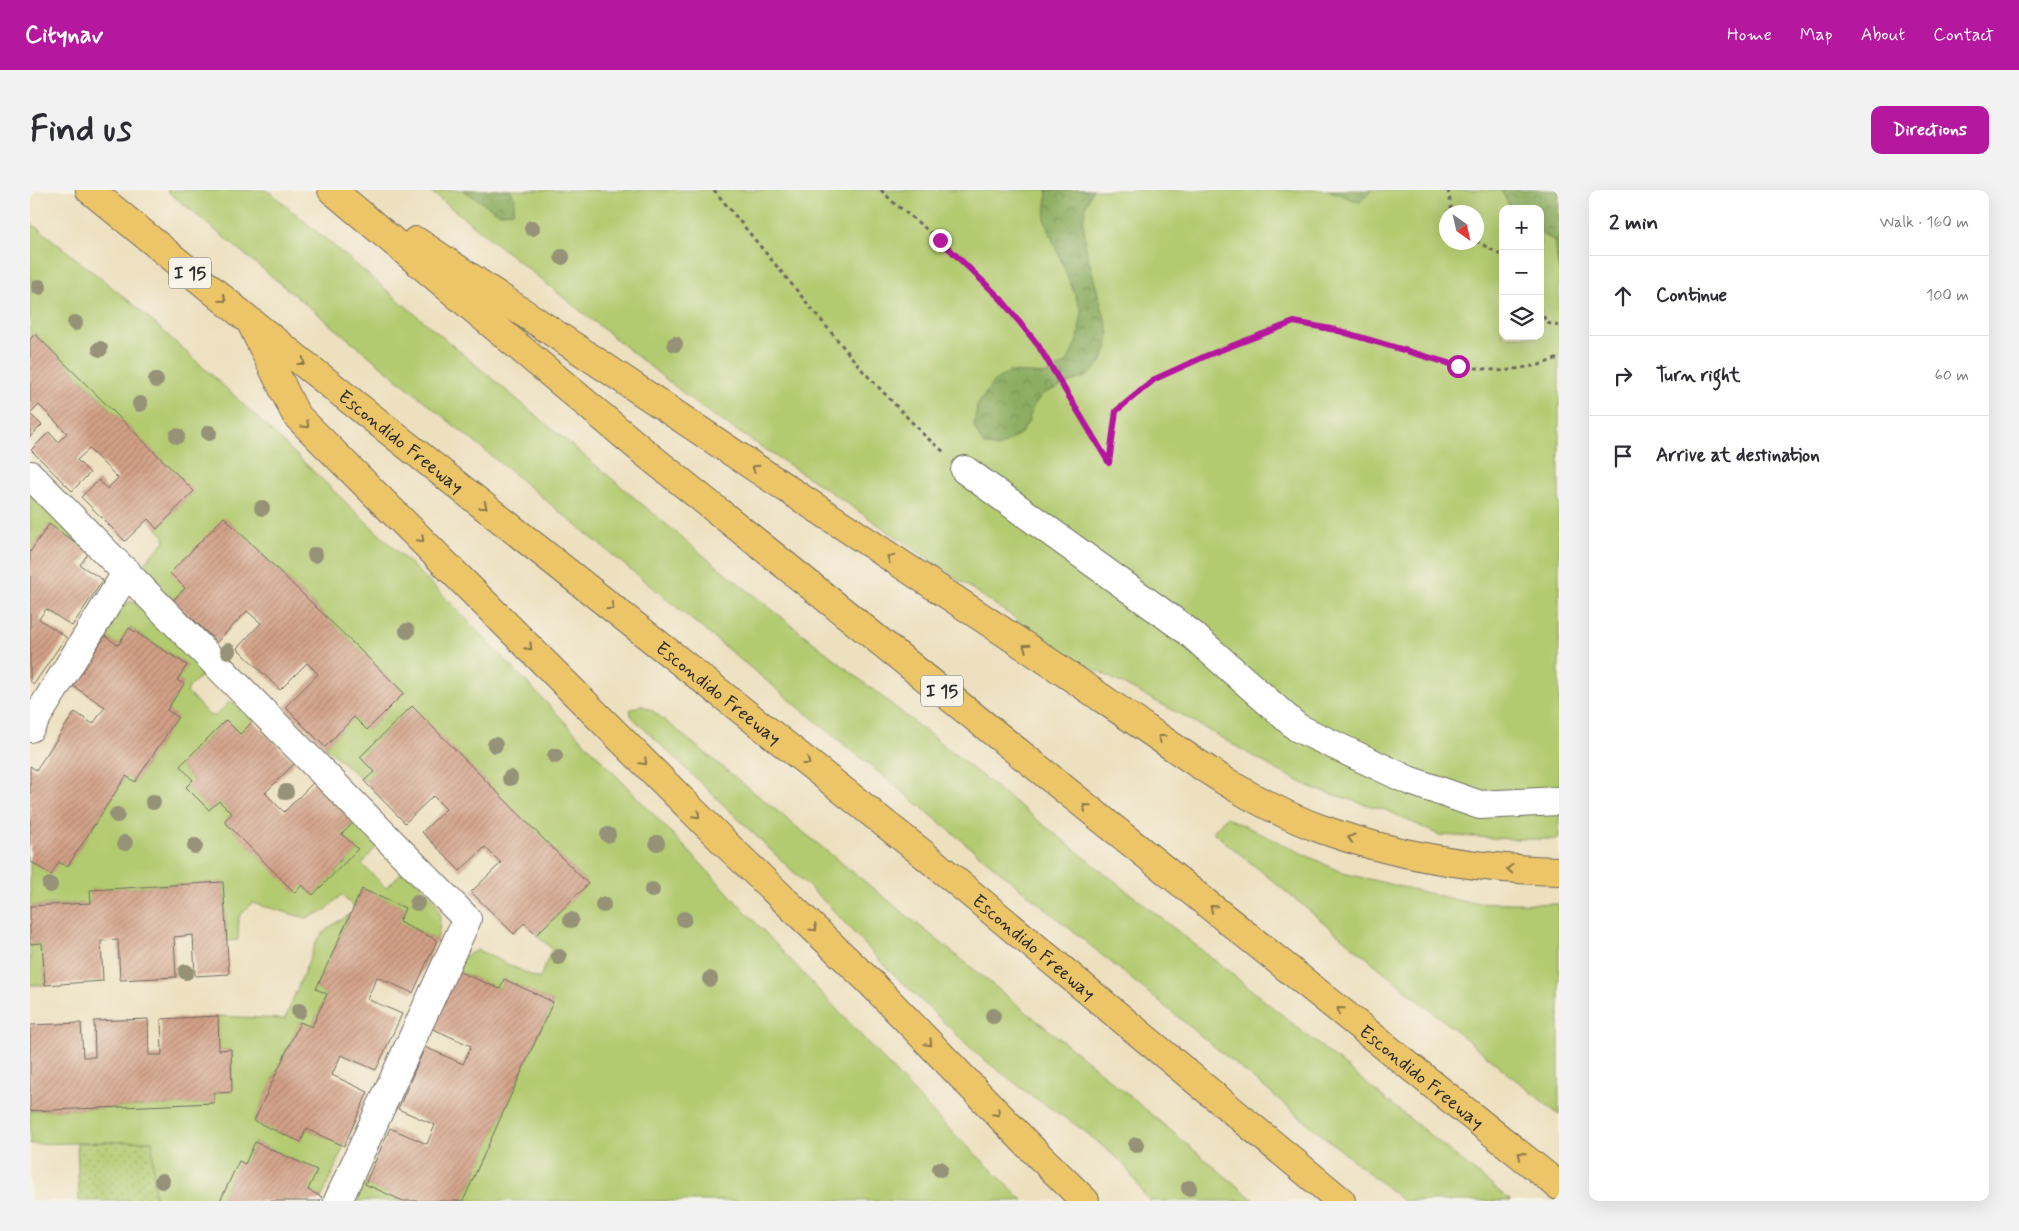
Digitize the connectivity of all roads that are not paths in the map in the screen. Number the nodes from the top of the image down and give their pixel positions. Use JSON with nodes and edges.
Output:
{"nodes":[{"id":1,"x":90,"y":190,"type":"edge"},
{"id":2,"x":332,"y":190,"type":"edge"},
{"id":3,"x":340,"y":190,"type":"edge"},
{"id":4,"x":250,"y":321,"type":"junction"},
{"id":5,"x":965,"y":470,"type":"road end"},
{"id":6,"x":30,"y":475,"type":"edge"},
{"id":7,"x":127,"y":572,"type":"junction"},
{"id":8,"x":30,"y":728,"type":"edge"},
{"id":9,"x":1559,"y":801,"type":"edge"},
{"id":10,"x":1559,"y":871,"type":"edge"},
{"id":11,"x":1559,"y":1186,"type":"edge"},
{"id":12,"x":338,"y":1201,"type":"edge"},
{"id":13,"x":1085,"y":1201,"type":"edge"},
{"id":14,"x":1342,"y":1201,"type":"edge"}],
"edges":[{"from":1,"to":4,"type":"highway","name":"Escondido Freeway","number":"I 15","one_way":true},
{"from":11,"to":2,"type":"highway","name":"Escondido Freeway","number":"I 15","one_way":true},
{"from":10,"to":3,"type":"highway","one_way":true},
{"from":4,"to":13,"type":"highway","one_way":true},
{"from":4,"to":14,"type":"highway","name":"Escondido Freeway","number":"I 15","one_way":true},
{"from":5,"to":9,"type":"lane"},
{"from":6,"to":7,"type":"lane"},
{"from":7,"to":8,"type":"lane"},
{"from":7,"to":12,"type":"lane"}]}
